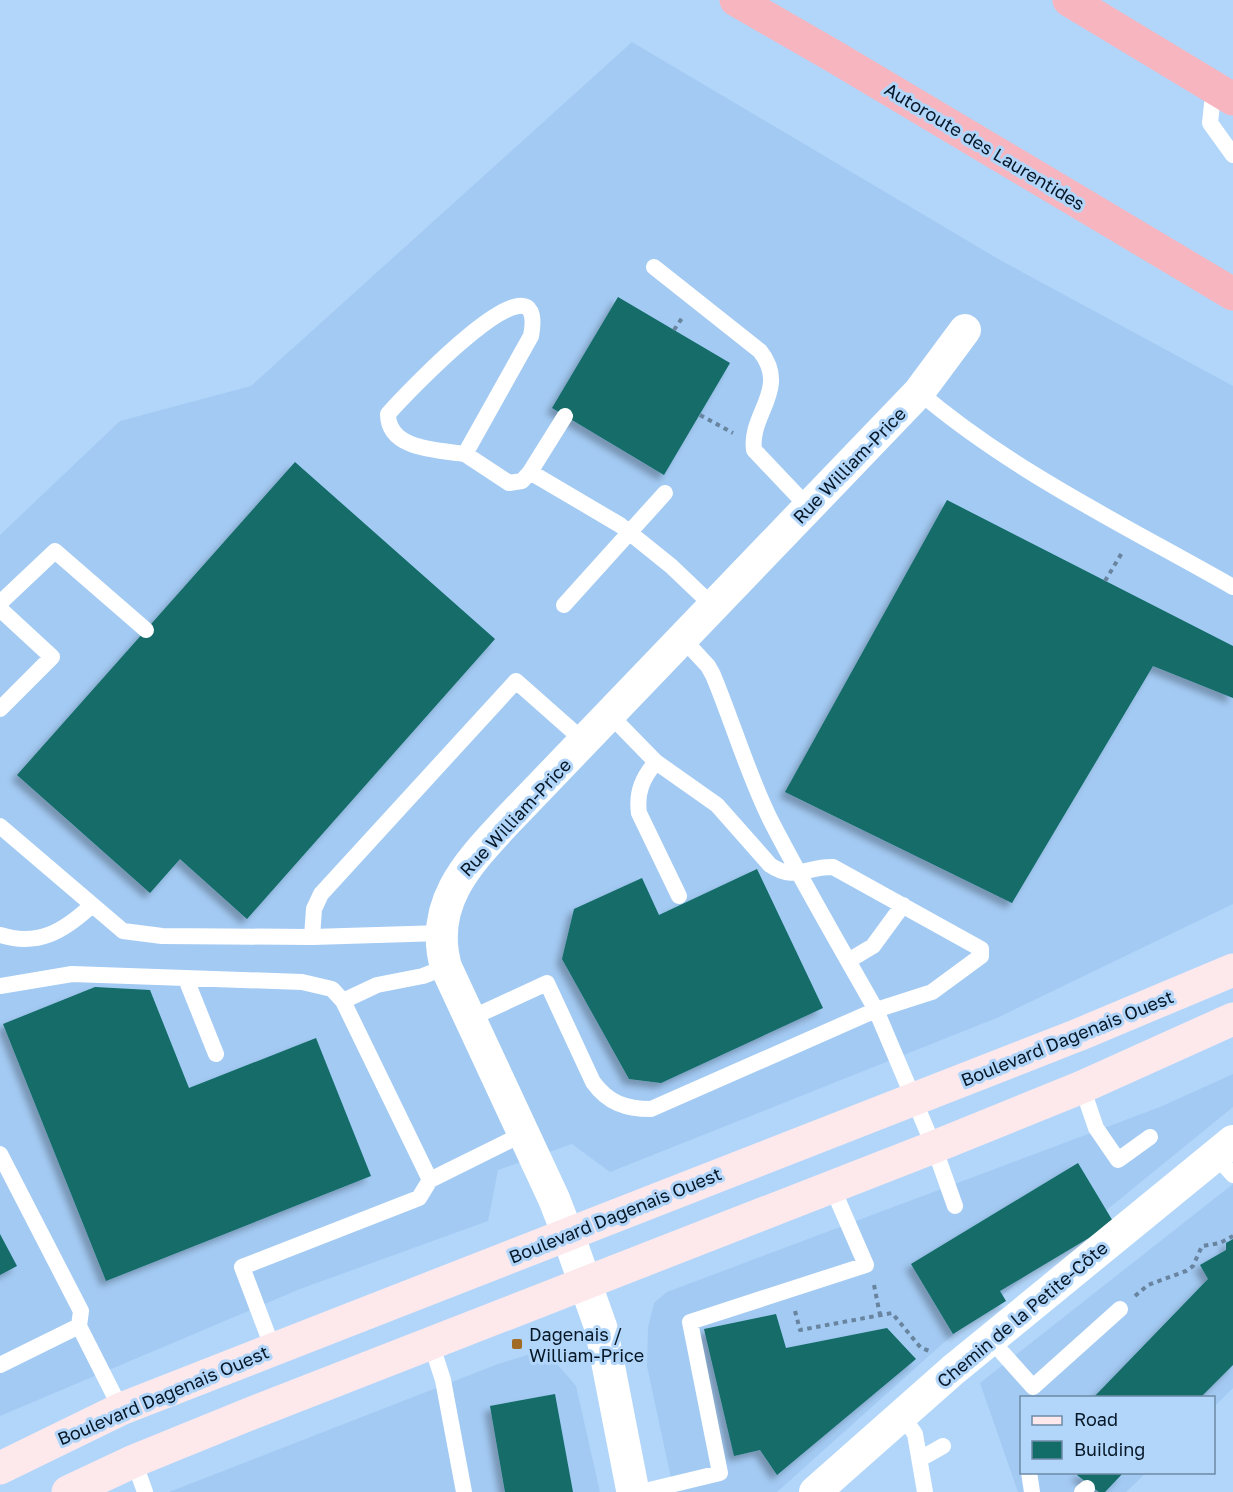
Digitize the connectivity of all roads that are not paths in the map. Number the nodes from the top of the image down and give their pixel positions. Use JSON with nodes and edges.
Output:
{"nodes":[{"id":1,"x":736,"y":0,"type":"edge"},
{"id":2,"x":1069,"y":0,"type":"edge"},
{"id":3,"x":1227,"y":95,"type":"edge"},
{"id":4,"x":1233,"y":155,"type":"edge"},
{"id":5,"x":654,"y":267,"type":"dead end"},
{"id":6,"x":1233,"y":294,"type":"edge"},
{"id":7,"x":965,"y":330,"type":"dead end"},
{"id":8,"x":919,"y":392,"type":"junction"},
{"id":9,"x":565,"y":416,"type":"dead end"},
{"id":10,"x":465,"y":454,"type":"junction"},
{"id":11,"x":531,"y":472,"type":"junction"},
{"id":12,"x":665,"y":493,"type":"dead end"},
{"id":13,"x":809,"y":508,"type":"junction"},
{"id":14,"x":630,"y":534,"type":"junction"},
{"id":15,"x":1233,"y":587,"type":"edge"},
{"id":16,"x":0,"y":603,"type":"edge"},
{"id":17,"x":564,"y":605,"type":"dead end"},
{"id":18,"x":714,"y":607,"type":"junction"},
{"id":19,"x":0,"y":609,"type":"edge"},
{"id":20,"x":146,"y":630,"type":"dead end"},
{"id":21,"x":683,"y":639,"type":"junction"},
{"id":22,"x":0,"y":709,"type":"edge"},
{"id":23,"x":611,"y":716,"type":"junction"},
{"id":24,"x":585,"y":742,"type":"junction"},
{"id":25,"x":656,"y":762,"type":"junction"},
{"id":26,"x":0,"y":826,"type":"edge"},
{"id":27,"x":800,"y":873,"type":"junction"},
{"id":28,"x":679,"y":896,"type":"dead end"},
{"id":29,"x":903,"y":905,"type":"junction"},
{"id":30,"x":91,"y":906,"type":"junction"},
{"id":31,"x":442,"y":933,"type":"junction"},
{"id":32,"x":0,"y":934,"type":"edge"},
{"id":33,"x":312,"y":936,"type":"junction"},
{"id":34,"x":848,"y":961,"type":"junction"},
{"id":35,"x":446,"y":967,"type":"junction"},
{"id":36,"x":1233,"y":970,"type":"edge"},
{"id":37,"x":186,"y":979,"type":"junction"},
{"id":38,"x":0,"y":986,"type":"edge"},
{"id":39,"x":343,"y":1001,"type":"junction"},
{"id":40,"x":876,"y":1010,"type":"junction"},
{"id":41,"x":469,"y":1019,"type":"junction"},
{"id":42,"x":1233,"y":1019,"type":"edge"},
{"id":43,"x":216,"y":1054,"type":"dead end"},
{"id":44,"x":1082,"y":1087,"type":"junction"},
{"id":45,"x":914,"y":1099,"type":"junction"},
{"id":46,"x":523,"y":1134,"type":"junction"},
{"id":47,"x":1150,"y":1137,"type":"dead end"},
{"id":48,"x":934,"y":1147,"type":"junction"},
{"id":49,"x":0,"y":1154,"type":"edge"},
{"id":50,"x":1227,"y":1157,"type":"edge"},
{"id":51,"x":430,"y":1180,"type":"junction"},
{"id":52,"x":832,"y":1187,"type":"junction"},
{"id":53,"x":955,"y":1206,"type":"dead end"},
{"id":54,"x":568,"y":1234,"type":"junction"},
{"id":55,"x":586,"y":1284,"type":"junction"},
{"id":56,"x":1124,"y":1305,"type":"road end"},
{"id":57,"x":79,"y":1326,"type":"junction"},
{"id":58,"x":990,"y":1339,"type":"junction"},
{"id":59,"x":431,"y":1343,"type":"junction"},
{"id":60,"x":273,"y":1349,"type":"junction"},
{"id":61,"x":0,"y":1365,"type":"edge"},
{"id":62,"x":1032,"y":1392,"type":"edge"},
{"id":63,"x":121,"y":1410,"type":"junction"},
{"id":64,"x":901,"y":1414,"type":"junction"},
{"id":65,"x":943,"y":1446,"type":"dead end"},
{"id":66,"x":920,"y":1459,"type":"junction"},
{"id":67,"x":134,"y":1461,"type":"junction"},
{"id":68,"x":0,"y":1468,"type":"edge"},
{"id":69,"x":1029,"y":1474,"type":"edge"},
{"id":70,"x":68,"y":1492,"type":"edge"},
{"id":71,"x":145,"y":1492,"type":"edge"},
{"id":72,"x":464,"y":1492,"type":"edge"},
{"id":73,"x":633,"y":1492,"type":"edge"},
{"id":74,"x":641,"y":1492,"type":"edge"},
{"id":75,"x":815,"y":1492,"type":"edge"},
{"id":76,"x":925,"y":1492,"type":"edge"},
{"id":77,"x":1032,"y":1492,"type":"edge"}],
"edges":[{"from":1,"to":6,"type":"highway","name":"Autoroute des Laurentides"},
{"from":2,"to":3,"type":"highway"},
{"from":3,"to":4,"type":"lane"},
{"from":5,"to":13,"type":"lane"},
{"from":7,"to":8,"type":"street","name":"Rue William-Price"},
{"from":8,"to":13,"type":"street","name":"Rue William-Price"},
{"from":8,"to":15,"type":"lane"},
{"from":9,"to":11,"type":"lane"},
{"from":10,"to":10,"type":"lane"},
{"from":10,"to":11,"type":"lane"},
{"from":11,"to":14,"type":"lane"},
{"from":12,"to":14,"type":"lane"},
{"from":13,"to":18,"type":"street","name":"Rue William-Price"},
{"from":14,"to":17,"type":"lane"},
{"from":14,"to":18,"type":"lane"},
{"from":16,"to":20,"type":"lane"},
{"from":18,"to":21,"type":"street","name":"Rue William-Price"},
{"from":19,"to":22,"type":"lane"},
{"from":21,"to":23,"type":"street","name":"Rue William-Price"},
{"from":21,"to":27,"type":"lane"},
{"from":23,"to":24,"type":"street","name":"Rue William-Price"},
{"from":23,"to":25,"type":"lane"},
{"from":24,"to":31,"type":"street","name":"Rue William-Price"},
{"from":24,"to":33,"type":"lane"},
{"from":25,"to":27,"type":"lane"},
{"from":25,"to":28,"type":"lane"},
{"from":26,"to":30,"type":"lane"},
{"from":27,"to":29,"type":"lane"},
{"from":27,"to":34,"type":"lane"},
{"from":29,"to":34,"type":"lane"},
{"from":29,"to":40,"type":"lane"},
{"from":30,"to":32,"type":"lane"},
{"from":30,"to":33,"type":"lane"},
{"from":31,"to":33,"type":"lane"},
{"from":31,"to":35,"type":"street","name":"Rue William-Price"},
{"from":34,"to":40,"type":"lane"},
{"from":35,"to":39,"type":"lane"},
{"from":35,"to":41,"type":"street","name":"Rue William-Price"},
{"from":36,"to":45,"type":"main road","name":"Boulevard Dagenais Ouest"},
{"from":37,"to":38,"type":"lane"},
{"from":37,"to":39,"type":"lane"},
{"from":37,"to":43,"type":"lane"},
{"from":39,"to":51,"type":"lane"},
{"from":40,"to":41,"type":"lane"},
{"from":40,"to":45,"type":"lane"},
{"from":41,"to":46,"type":"street","name":"Rue William-Price"},
{"from":42,"to":44,"type":"main road"},
{"from":44,"to":47,"type":"lane"},
{"from":44,"to":48,"type":"main road"},
{"from":45,"to":48,"type":"lane"},
{"from":45,"to":54,"type":"main road","name":"Boulevard Dagenais Ouest"},
{"from":46,"to":51,"type":"lane"},
{"from":46,"to":54,"type":"street","name":"Rue William-Price"},
{"from":48,"to":52,"type":"main road"},
{"from":48,"to":53,"type":"lane"},
{"from":49,"to":57,"type":"lane"},
{"from":50,"to":58,"type":"street","name":"Chemin de la Petite-Côte"},
{"from":51,"to":60,"type":"lane"},
{"from":52,"to":55,"type":"main road"},
{"from":52,"to":74,"type":"lane"},
{"from":54,"to":55,"type":"street","name":"Rue William-Price"},
{"from":54,"to":60,"type":"main road","name":"Boulevard Dagenais Ouest"},
{"from":55,"to":59,"type":"main road"},
{"from":55,"to":73,"type":"street","name":"Rue William-Price"},
{"from":56,"to":62,"type":"lane"},
{"from":57,"to":61,"type":"lane"},
{"from":57,"to":63,"type":"lane"},
{"from":58,"to":62,"type":"lane"},
{"from":58,"to":64,"type":"street","name":"Chemin de la Petite-Côte"},
{"from":59,"to":67,"type":"main road"},
{"from":59,"to":72,"type":"lane"},
{"from":60,"to":63,"type":"main road","name":"Boulevard Dagenais Ouest"},
{"from":63,"to":68,"type":"main road","name":"Boulevard Dagenais Ouest"},
{"from":64,"to":66,"type":"lane"},
{"from":64,"to":75,"type":"street","name":"Chemin de la Petite-Côte"},
{"from":65,"to":66,"type":"lane"},
{"from":66,"to":76,"type":"lane"},
{"from":67,"to":70,"type":"main road"},
{"from":67,"to":71,"type":"lane"},
{"from":69,"to":77,"type":"lane"}]}
